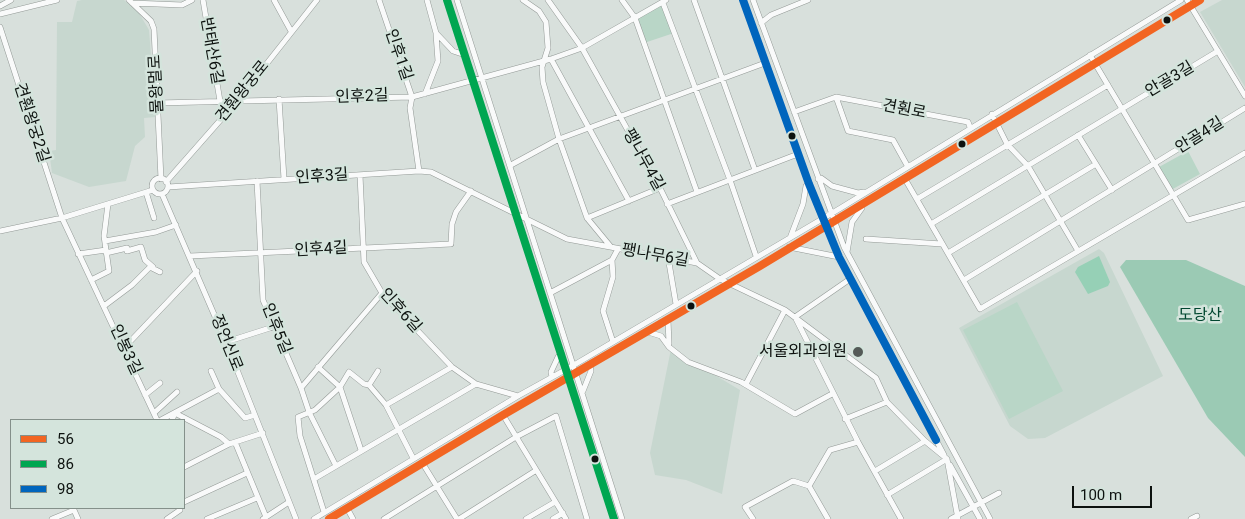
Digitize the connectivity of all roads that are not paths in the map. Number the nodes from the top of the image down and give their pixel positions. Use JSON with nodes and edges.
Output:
{"nodes":[{"id":1,"x":11,"y":0,"type":"edge"},
{"id":2,"x":57,"y":0,"type":"edge"},
{"id":3,"x":192,"y":0,"type":"edge"},
{"id":4,"x":202,"y":0,"type":"edge"},
{"id":5,"x":274,"y":0,"type":"edge"},
{"id":6,"x":317,"y":0,"type":"edge"},
{"id":7,"x":379,"y":0,"type":"edge"},
{"id":8,"x":427,"y":0,"type":"edge"},
{"id":9,"x":447,"y":0,"type":"edge"},
{"id":10,"x":457,"y":0,"type":"edge"},
{"id":11,"x":523,"y":0,"type":"edge"},
{"id":12,"x":548,"y":0,"type":"edge"},
{"id":13,"x":622,"y":0,"type":"edge"},
{"id":14,"x":694,"y":0,"type":"edge"},
{"id":15,"x":743,"y":0,"type":"edge"},
{"id":16,"x":753,"y":0,"type":"edge"},
{"id":17,"x":792,"y":0,"type":"edge"},
{"id":18,"x":808,"y":0,"type":"edge"},
{"id":19,"x":1181,"y":0,"type":"edge"},
{"id":20,"x":1187,"y":0,"type":"edge"},
{"id":21,"x":1200,"y":0,"type":"edge"},
{"id":22,"x":664,"y":1,"type":"edge"},
{"id":23,"x":130,"y":2,"type":"edge"},
{"id":24,"x":0,"y":6,"type":"edge"},
{"id":25,"x":794,"y":6,"type":"junction"},
{"id":26,"x":1191,"y":6,"type":"junction"},
{"id":27,"x":0,"y":14,"type":"edge"},
{"id":28,"x":635,"y":18,"type":"junction"},
{"id":29,"x":761,"y":23,"type":"junction"},
{"id":30,"x":0,"y":27,"type":"edge"},
{"id":31,"x":291,"y":31,"type":"junction"},
{"id":32,"x":436,"y":33,"type":"junction"},
{"id":33,"x":582,"y":48,"type":"junction"},
{"id":34,"x":1218,"y":51,"type":"junction"},
{"id":35,"x":466,"y":55,"type":"junction"},
{"id":36,"x":1090,"y":55,"type":"junction"},
{"id":37,"x":551,"y":59,"type":"junction"},
{"id":38,"x":544,"y":61,"type":"junction"},
{"id":39,"x":765,"y":63,"type":"junction"},
{"id":40,"x":1096,"y":64,"type":"junction"},
{"id":41,"x":482,"y":77,"type":"junction"},
{"id":42,"x":721,"y":79,"type":"junction"},
{"id":43,"x":474,"y":80,"type":"junction"},
{"id":44,"x":1108,"y":85,"type":"junction"},
{"id":45,"x":696,"y":89,"type":"junction"},
{"id":46,"x":425,"y":94,"type":"junction"},
{"id":47,"x":1245,"y":96,"type":"edge"},
{"id":48,"x":412,"y":97,"type":"junction"},
{"id":49,"x":836,"y":97,"type":"junction"},
{"id":50,"x":279,"y":99,"type":"junction"},
{"id":51,"x":238,"y":100,"type":"junction"},
{"id":52,"x":664,"y":100,"type":"junction"},
{"id":53,"x":220,"y":101,"type":"junction"},
{"id":54,"x":158,"y":103,"type":"junction"},
{"id":55,"x":1245,"y":108,"type":"edge"},
{"id":56,"x":1122,"y":109,"type":"junction"},
{"id":57,"x":794,"y":112,"type":"junction"},
{"id":58,"x":992,"y":114,"type":"junction"},
{"id":59,"x":619,"y":117,"type":"junction"},
{"id":60,"x":997,"y":123,"type":"junction"},
{"id":61,"x":590,"y":127,"type":"junction"},
{"id":62,"x":970,"y":127,"type":"junction"},
{"id":63,"x":1078,"y":135,"type":"junction"},
{"id":64,"x":558,"y":139,"type":"junction"},
{"id":65,"x":1007,"y":144,"type":"junction"},
{"id":66,"x":1245,"y":153,"type":"edge"},
{"id":67,"x":798,"y":154,"type":"junction"},
{"id":68,"x":1096,"y":164,"type":"junction"},
{"id":69,"x":1154,"y":164,"type":"junction"},
{"id":70,"x":511,"y":165,"type":"junction"},
{"id":71,"x":908,"y":166,"type":"junction"},
{"id":72,"x":1028,"y":166,"type":"junction"},
{"id":73,"x":756,"y":170,"type":"junction"},
{"id":74,"x":419,"y":171,"type":"junction"},
{"id":75,"x":360,"y":175,"type":"junction"},
{"id":76,"x":818,"y":179,"type":"junction"},
{"id":77,"x":905,"y":179,"type":"junction"},
{"id":78,"x":284,"y":180,"type":"junction"},
{"id":79,"x":730,"y":180,"type":"junction"},
{"id":80,"x":257,"y":181,"type":"junction"},
{"id":81,"x":165,"y":182,"type":"junction"},
{"id":82,"x":809,"y":184,"type":"junction"},
{"id":83,"x":660,"y":188,"type":"junction"},
{"id":84,"x":153,"y":190,"type":"junction"},
{"id":85,"x":1112,"y":190,"type":"junction"},
{"id":86,"x":471,"y":191,"type":"junction"},
{"id":87,"x":146,"y":192,"type":"junction"},
{"id":88,"x":697,"y":192,"type":"junction"},
{"id":89,"x":867,"y":192,"type":"junction"},
{"id":90,"x":162,"y":194,"type":"junction"},
{"id":91,"x":1045,"y":195,"type":"junction"},
{"id":92,"x":1173,"y":195,"type":"junction"},
{"id":93,"x":916,"y":199,"type":"junction"},
{"id":94,"x":629,"y":201,"type":"junction"},
{"id":95,"x":108,"y":204,"type":"junction"},
{"id":96,"x":667,"y":204,"type":"junction"},
{"id":97,"x":1245,"y":204,"type":"edge"},
{"id":98,"x":860,"y":205,"type":"junction"},
{"id":99,"x":517,"y":214,"type":"junction"},
{"id":100,"x":831,"y":214,"type":"junction"},
{"id":101,"x":62,"y":218,"type":"junction"},
{"id":102,"x":154,"y":218,"type":"dead end"},
{"id":103,"x":587,"y":218,"type":"junction"},
{"id":104,"x":822,"y":219,"type":"junction"},
{"id":105,"x":528,"y":220,"type":"junction"},
{"id":106,"x":834,"y":220,"type":"junction"},
{"id":107,"x":1061,"y":221,"type":"junction"},
{"id":108,"x":176,"y":224,"type":"junction"},
{"id":109,"x":931,"y":224,"type":"junction"},
{"id":110,"x":825,"y":225,"type":"junction"},
{"id":111,"x":0,"y":231,"type":"edge"},
{"id":112,"x":790,"y":238,"type":"junction"},
{"id":113,"x":866,"y":239,"type":"dead end"},
{"id":114,"x":105,"y":241,"type":"junction"},
{"id":115,"x":942,"y":244,"type":"junction"},
{"id":116,"x":788,"y":247,"type":"junction"},
{"id":117,"x":364,"y":248,"type":"junction"},
{"id":118,"x":615,"y":248,"type":"junction"},
{"id":119,"x":106,"y":251,"type":"junction"},
{"id":120,"x":1078,"y":251,"type":"junction"},
{"id":121,"x":847,"y":252,"type":"junction"},
{"id":122,"x":262,"y":253,"type":"junction"},
{"id":123,"x":948,"y":253,"type":"junction"},
{"id":124,"x":78,"y":254,"type":"junction"},
{"id":125,"x":190,"y":256,"type":"junction"},
{"id":126,"x":756,"y":256,"type":"junction"},
{"id":127,"x":838,"y":256,"type":"junction"},
{"id":128,"x":668,"y":257,"type":"junction"},
{"id":129,"x":612,"y":260,"type":"junction"},
{"id":130,"x":697,"y":263,"type":"junction"},
{"id":131,"x":154,"y":267,"type":"junction"},
{"id":132,"x":197,"y":271,"type":"junction"},
{"id":133,"x":160,"y":272,"type":"dead end"},
{"id":134,"x":720,"y":279,"type":"junction"},
{"id":135,"x":850,"y":279,"type":"junction"},
{"id":136,"x":91,"y":280,"type":"junction"},
{"id":137,"x":964,"y":280,"type":"junction"},
{"id":138,"x":729,"y":284,"type":"junction"},
{"id":139,"x":382,"y":293,"type":"junction"},
{"id":140,"x":550,"y":293,"type":"junction"},
{"id":141,"x":676,"y":304,"type":"junction"},
{"id":142,"x":104,"y":306,"type":"junction"},
{"id":143,"x":785,"y":310,"type":"junction"},
{"id":144,"x":795,"y":317,"type":"junction"},
{"id":145,"x":668,"y":320,"type":"junction"},
{"id":146,"x":273,"y":327,"type":"junction"},
{"id":147,"x":648,"y":332,"type":"junction"},
{"id":148,"x":665,"y":336,"type":"junction"},
{"id":149,"x":226,"y":342,"type":"junction"},
{"id":150,"x":613,"y":342,"type":"junction"},
{"id":151,"x":124,"y":348,"type":"junction"},
{"id":152,"x":562,"y":354,"type":"junction"},
{"id":153,"x":574,"y":365,"type":"junction"},
{"id":154,"x":590,"y":365,"type":"junction"},
{"id":155,"x":318,"y":367,"type":"junction"},
{"id":156,"x":452,"y":367,"type":"junction"},
{"id":157,"x":567,"y":369,"type":"junction"},
{"id":158,"x":211,"y":371,"type":"dead end"},
{"id":159,"x":378,"y":371,"type":"dead end"},
{"id":160,"x":576,"y":373,"type":"junction"},
{"id":161,"x":552,"y":377,"type":"junction"},
{"id":162,"x":569,"y":377,"type":"junction"},
{"id":163,"x":160,"y":383,"type":"dead end"},
{"id":164,"x":476,"y":384,"type":"junction"},
{"id":165,"x":746,"y":384,"type":"junction"},
{"id":166,"x":369,"y":385,"type":"junction"},
{"id":167,"x":340,"y":387,"type":"junction"},
{"id":168,"x":301,"y":388,"type":"junction"},
{"id":169,"x":219,"y":389,"type":"junction"},
{"id":170,"x":582,"y":391,"type":"junction"},
{"id":171,"x":177,"y":392,"type":"dead end"},
{"id":172,"x":832,"y":394,"type":"junction"},
{"id":173,"x":145,"y":395,"type":"junction"},
{"id":174,"x":518,"y":396,"type":"junction"},
{"id":175,"x":887,"y":402,"type":"junction"},
{"id":176,"x":386,"y":405,"type":"junction"},
{"id":177,"x":309,"y":412,"type":"junction"},
{"id":178,"x":154,"y":413,"type":"junction"},
{"id":179,"x":175,"y":413,"type":"junction"},
{"id":180,"x":255,"y":414,"type":"junction"},
{"id":181,"x":503,"y":415,"type":"junction"},
{"id":182,"x":157,"y":419,"type":"edge"},
{"id":183,"x":163,"y":419,"type":"edge"},
{"id":184,"x":172,"y":419,"type":"edge"},
{"id":185,"x":846,"y":419,"type":"junction"},
{"id":186,"x":398,"y":429,"type":"junction"},
{"id":187,"x":263,"y":433,"type":"junction"},
{"id":188,"x":516,"y":437,"type":"junction"},
{"id":189,"x":235,"y":442,"type":"junction"},
{"id":190,"x":858,"y":442,"type":"junction"},
{"id":191,"x":925,"y":442,"type":"junction"},
{"id":192,"x":229,"y":444,"type":"junction"},
{"id":193,"x":361,"y":450,"type":"junction"},
{"id":194,"x":414,"y":458,"type":"junction"},
{"id":195,"x":946,"y":459,"type":"junction"},
{"id":196,"x":423,"y":464,"type":"junction"},
{"id":197,"x":185,"y":466,"type":"edge"},
{"id":198,"x":336,"y":466,"type":"junction"},
{"id":199,"x":875,"y":470,"type":"junction"},
{"id":200,"x":535,"y":471,"type":"junction"},
{"id":201,"x":247,"y":473,"type":"junction"},
{"id":202,"x":314,"y":479,"type":"junction"},
{"id":203,"x":809,"y":486,"type":"junction"},
{"id":204,"x":438,"y":487,"type":"junction"},
{"id":205,"x":999,"y":493,"type":"dead end"},
{"id":206,"x":887,"y":495,"type":"junction"},
{"id":207,"x":258,"y":498,"type":"junction"},
{"id":208,"x":980,"y":501,"type":"junction"},
{"id":209,"x":185,"y":502,"type":"edge"},
{"id":210,"x":289,"y":502,"type":"junction"},
{"id":211,"x":555,"y":502,"type":"junction"},
{"id":212,"x":972,"y":506,"type":"junction"},
{"id":213,"x":347,"y":508,"type":"junction"},
{"id":214,"x":180,"y":509,"type":"edge"},
{"id":215,"x":324,"y":512,"type":"junction"},
{"id":216,"x":563,"y":513,"type":"junction"},
{"id":217,"x":1197,"y":516,"type":"dead end"},
{"id":218,"x":958,"y":517,"type":"edge"},
{"id":219,"x":265,"y":518,"type":"edge"},
{"id":220,"x":52,"y":519,"type":"edge"},
{"id":221,"x":78,"y":519,"type":"edge"},
{"id":222,"x":167,"y":519,"type":"edge"},
{"id":223,"x":207,"y":519,"type":"edge"},
{"id":224,"x":296,"y":519,"type":"edge"},
{"id":225,"x":314,"y":519,"type":"edge"},
{"id":226,"x":329,"y":519,"type":"edge"},
{"id":227,"x":353,"y":519,"type":"edge"},
{"id":228,"x":384,"y":519,"type":"edge"},
{"id":229,"x":458,"y":519,"type":"edge"},
{"id":230,"x":526,"y":519,"type":"edge"},
{"id":231,"x":553,"y":519,"type":"edge"},
{"id":232,"x":566,"y":519,"type":"edge"},
{"id":233,"x":587,"y":519,"type":"edge"},
{"id":234,"x":614,"y":519,"type":"edge"},
{"id":235,"x":622,"y":519,"type":"edge"},
{"id":236,"x":753,"y":519,"type":"edge"},
{"id":237,"x":828,"y":519,"type":"edge"},
{"id":238,"x":901,"y":519,"type":"edge"},
{"id":239,"x":951,"y":519,"type":"edge"},
{"id":240,"x":980,"y":519,"type":"edge"},
{"id":241,"x":990,"y":519,"type":"edge"},
{"id":242,"x":1191,"y":519,"type":"edge"}],
"edges":[{"from":1,"to":24,"type":"street"},
{"from":2,"to":27,"type":"street"},
{"from":3,"to":23,"type":"street","name":"반태산6길"},
{"from":4,"to":53,"type":"street","name":"반태산6길"},
{"from":5,"to":31,"type":"street"},
{"from":6,"to":31,"type":"street","name":"견훤왕궁로"},
{"from":7,"to":48,"type":"street","name":"인후1길"},
{"from":8,"to":32,"type":"street"},
{"from":9,"to":35,"type":"street"},
{"from":10,"to":41,"type":"street"},
{"from":11,"to":38,"type":"street"},
{"from":12,"to":33,"type":"street","name":"팽나무4길"},
{"from":13,"to":28,"type":"street"},
{"from":14,"to":42,"type":"street"},
{"from":15,"to":39,"type":"street"},
{"from":16,"to":29,"type":"street"},
{"from":17,"to":25,"type":"street"},
{"from":18,"to":25,"type":"street"},
{"from":19,"to":36,"type":"street"},
{"from":20,"to":26,"type":"street"},
{"from":21,"to":26,"type":"street"},
{"from":22,"to":28,"type":"street","name":"인후2길"},
{"from":22,"to":45,"type":"street"},
{"from":23,"to":54,"type":"street","name":"물왕멀로"},
{"from":25,"to":29,"type":"street"},
{"from":26,"to":34,"type":"street"},
{"from":26,"to":40,"type":"street"},
{"from":28,"to":33,"type":"street","name":"인후2길"},
{"from":28,"to":52,"type":"street"},
{"from":29,"to":57,"type":"street"},
{"from":30,"to":101,"type":"street","name":"견훤왕궁2길"},
{"from":31,"to":51,"type":"street","name":"견훤왕궁로"},
{"from":32,"to":35,"type":"street"},
{"from":32,"to":46,"type":"street"},
{"from":33,"to":37,"type":"street","name":"인후2길"},
{"from":33,"to":59,"type":"street","name":"팽나무4길"},
{"from":34,"to":47,"type":"street"},
{"from":34,"to":56,"type":"street","name":"안골3길"},
{"from":35,"to":43,"type":"street"},
{"from":36,"to":40,"type":"street"},
{"from":36,"to":58,"type":"street"},
{"from":37,"to":38,"type":"street","name":"인후2길"},
{"from":37,"to":61,"type":"street","name":"팽나무4길"},
{"from":38,"to":41,"type":"street","name":"인후2길"},
{"from":38,"to":64,"type":"street"},
{"from":39,"to":42,"type":"street","name":"팽나무4길"},
{"from":39,"to":67,"type":"street"},
{"from":40,"to":44,"type":"street"},
{"from":40,"to":60,"type":"street"},
{"from":41,"to":43,"type":"street","name":"인후2길"},
{"from":41,"to":70,"type":"street"},
{"from":42,"to":45,"type":"street","name":"팽나무4길"},
{"from":42,"to":73,"type":"street"},
{"from":43,"to":46,"type":"street","name":"인후2길"},
{"from":43,"to":99,"type":"street"},
{"from":44,"to":56,"type":"street"},
{"from":44,"to":65,"type":"street"},
{"from":45,"to":52,"type":"street","name":"팽나무4길"},
{"from":45,"to":79,"type":"street"},
{"from":46,"to":48,"type":"street","name":"인후2길"},
{"from":48,"to":50,"type":"street","name":"인후2길"},
{"from":48,"to":74,"type":"street","name":"인후1길"},
{"from":49,"to":57,"type":"street"},
{"from":49,"to":62,"type":"street","name":"견훤로"},
{"from":49,"to":71,"type":"street","name":"견훤로"},
{"from":50,"to":51,"type":"street","name":"인후2길"},
{"from":50,"to":78,"type":"street"},
{"from":51,"to":53,"type":"street","name":"인후2길"},
{"from":51,"to":81,"type":"street","name":"견훤왕궁로"},
{"from":52,"to":59,"type":"street","name":"팽나무4길"},
{"from":52,"to":88,"type":"street"},
{"from":53,"to":54,"type":"street","name":"인후2길"},
{"from":54,"to":81,"type":"street","name":"물왕멀로"},
{"from":55,"to":69,"type":"street","name":"안골4길"},
{"from":56,"to":63,"type":"street","name":"안골3길"},
{"from":56,"to":69,"type":"street"},
{"from":57,"to":76,"type":"street"},
{"from":58,"to":60,"type":"street"},
{"from":58,"to":62,"type":"street"},
{"from":59,"to":61,"type":"street","name":"팽나무4길"},
{"from":59,"to":83,"type":"street","name":"팽나무4길"},
{"from":60,"to":65,"type":"street"},
{"from":60,"to":77,"type":"street"},
{"from":61,"to":64,"type":"street","name":"팽나무4길"},
{"from":61,"to":94,"type":"street","name":"팽나무4길"},
{"from":62,"to":71,"type":"street"},
{"from":63,"to":68,"type":"street"},
{"from":63,"to":72,"type":"street","name":"안골3길"},
{"from":64,"to":70,"type":"street","name":"팽나무4길"},
{"from":64,"to":103,"type":"street"},
{"from":65,"to":72,"type":"street"},
{"from":65,"to":93,"type":"street"},
{"from":66,"to":92,"type":"street"},
{"from":67,"to":73,"type":"street"},
{"from":67,"to":82,"type":"street"},
{"from":68,"to":85,"type":"street"},
{"from":68,"to":91,"type":"street"},
{"from":69,"to":85,"type":"street"},
{"from":69,"to":92,"type":"street"},
{"from":70,"to":105,"type":"street"},
{"from":71,"to":89,"type":"street"},
{"from":72,"to":91,"type":"street"},
{"from":72,"to":109,"type":"street","name":"안골3길"},
{"from":73,"to":79,"type":"street"},
{"from":74,"to":75,"type":"street","name":"인후3길"},
{"from":74,"to":86,"type":"street","name":"인후3길"},
{"from":75,"to":78,"type":"street","name":"인후3길"},
{"from":75,"to":117,"type":"street","name":"인후6길"},
{"from":76,"to":89,"type":"street"},
{"from":76,"to":100,"type":"street"},
{"from":77,"to":93,"type":"street"},
{"from":77,"to":98,"type":"street"},
{"from":78,"to":80,"type":"street","name":"인후3길"},
{"from":79,"to":88,"type":"street"},
{"from":79,"to":126,"type":"street"},
{"from":80,"to":81,"type":"street","name":"인후3길"},
{"from":80,"to":122,"type":"street","name":"인후5길"},
{"from":81,"to":84,"type":"street"},
{"from":81,"to":90,"type":"street"},
{"from":82,"to":104,"type":"street"},
{"from":82,"to":112,"type":"street"},
{"from":83,"to":94,"type":"street"},
{"from":83,"to":96,"type":"street","name":"팽나무4길"},
{"from":84,"to":87,"type":"street"},
{"from":84,"to":90,"type":"street"},
{"from":85,"to":107,"type":"street"},
{"from":86,"to":99,"type":"street","name":"인후3길"},
{"from":86,"to":117,"type":"street","name":"인후4길"},
{"from":87,"to":95,"type":"street"},
{"from":87,"to":102,"type":"street"},
{"from":88,"to":96,"type":"street"},
{"from":89,"to":100,"type":"street"},
{"from":90,"to":108,"type":"street","name":"정언신로"},
{"from":91,"to":107,"type":"street"},
{"from":91,"to":123,"type":"street"},
{"from":92,"to":97,"type":"street"},
{"from":92,"to":120,"type":"street"},
{"from":93,"to":109,"type":"street"},
{"from":94,"to":103,"type":"street"},
{"from":95,"to":101,"type":"street"},
{"from":95,"to":114,"type":"street"},
{"from":96,"to":130,"type":"street","name":"팽나무6길"},
{"from":98,"to":106,"type":"street"},
{"from":98,"to":121,"type":"street"},
{"from":99,"to":105,"type":"street","name":"인후3길"},
{"from":99,"to":152,"type":"street"},
{"from":100,"to":104,"type":"street"},
{"from":100,"to":106,"type":"street"},
{"from":101,"to":111,"type":"street"},
{"from":101,"to":124,"type":"street","name":"인봉3길"},
{"from":103,"to":118,"type":"street","name":"팽나무6길"},
{"from":104,"to":110,"type":"street"},
{"from":104,"to":112,"type":"street"},
{"from":105,"to":118,"type":"street","name":"팽나무6길"},
{"from":105,"to":140,"type":"street"},
{"from":106,"to":110,"type":"street"},
{"from":106,"to":121,"type":"street"},
{"from":107,"to":120,"type":"street"},
{"from":107,"to":137,"type":"street"},
{"from":108,"to":114,"type":"street"},
{"from":108,"to":125,"type":"street","name":"정언신로"},
{"from":109,"to":115,"type":"street"},
{"from":110,"to":116,"type":"street"},
{"from":110,"to":127,"type":"street"},
{"from":112,"to":126,"type":"street"},
{"from":113,"to":115,"type":"street"},
{"from":114,"to":119,"type":"street"},
{"from":115,"to":123,"type":"street"},
{"from":116,"to":127,"type":"street"},
{"from":116,"to":138,"type":"street"},
{"from":117,"to":122,"type":"street","name":"인후4길"},
{"from":117,"to":139,"type":"street","name":"인후6길"},
{"from":118,"to":128,"type":"street","name":"팽나무6길"},
{"from":118,"to":129,"type":"street"},
{"from":119,"to":124,"type":"street"},
{"from":119,"to":131,"type":"street"},
{"from":119,"to":136,"type":"street"},
{"from":120,"to":137,"type":"street"},
{"from":121,"to":208,"type":"street"},
{"from":122,"to":125,"type":"street","name":"인후4길"},
{"from":122,"to":146,"type":"street","name":"인후5길"},
{"from":123,"to":137,"type":"street"},
{"from":124,"to":136,"type":"street","name":"인봉3길"},
{"from":125,"to":132,"type":"street","name":"정언신로"},
{"from":126,"to":134,"type":"street"},
{"from":127,"to":135,"type":"street"},
{"from":128,"to":130,"type":"street","name":"팽나무6길"},
{"from":128,"to":141,"type":"street"},
{"from":129,"to":140,"type":"street"},
{"from":129,"to":150,"type":"street"},
{"from":130,"to":134,"type":"street","name":"팽나무6길"},
{"from":131,"to":133,"type":"street"},
{"from":131,"to":142,"type":"street","name":"인봉3길"},
{"from":132,"to":149,"type":"street","name":"정언신로"},
{"from":132,"to":151,"type":"street"},
{"from":134,"to":138,"type":"street","name":"팽나무6길"},
{"from":134,"to":141,"type":"street"},
{"from":135,"to":144,"type":"street"},
{"from":135,"to":195,"type":"street"},
{"from":136,"to":142,"type":"street","name":"인봉3길"},
{"from":138,"to":143,"type":"street","name":"팽나무6길"},
{"from":138,"to":145,"type":"street"},
{"from":139,"to":155,"type":"street"},
{"from":139,"to":156,"type":"street","name":"인후6길"},
{"from":140,"to":153,"type":"street"},
{"from":141,"to":150,"type":"street"},
{"from":142,"to":151,"type":"street","name":"인봉3길"},
{"from":143,"to":144,"type":"street","name":"팽나무6길"},
{"from":143,"to":165,"type":"street"},
{"from":144,"to":172,"type":"street"},
{"from":144,"to":175,"type":"street","name":"팽나무6길"},
{"from":145,"to":147,"type":"street"},
{"from":145,"to":148,"type":"street"},
{"from":146,"to":149,"type":"street"},
{"from":146,"to":168,"type":"street","name":"인후5길"},
{"from":147,"to":148,"type":"street"},
{"from":147,"to":154,"type":"street"},
{"from":148,"to":165,"type":"street"},
{"from":149,"to":180,"type":"street","name":"정언신로"},
{"from":150,"to":153,"type":"street"},
{"from":151,"to":173,"type":"street","name":"인봉3길"},
{"from":152,"to":157,"type":"street"},
{"from":152,"to":161,"type":"street"},
{"from":153,"to":157,"type":"street"},
{"from":153,"to":160,"type":"street"},
{"from":154,"to":160,"type":"street"},
{"from":154,"to":170,"type":"street"},
{"from":155,"to":167,"type":"street"},
{"from":155,"to":168,"type":"street"},
{"from":156,"to":164,"type":"street","name":"인후6길"},
{"from":156,"to":176,"type":"street"},
{"from":157,"to":161,"type":"street"},
{"from":157,"to":162,"type":"street"},
{"from":158,"to":169,"type":"street","name":"정언신로"},
{"from":159,"to":166,"type":"street"},
{"from":160,"to":162,"type":"street"},
{"from":160,"to":170,"type":"street"},
{"from":161,"to":174,"type":"street"},
{"from":162,"to":181,"type":"street"},
{"from":162,"to":234,"type":"street"},
{"from":163,"to":173,"type":"street","name":"인봉3길"},
{"from":164,"to":174,"type":"street","name":"인후6길"},
{"from":164,"to":186,"type":"street"},
{"from":165,"to":172,"type":"street"},
{"from":166,"to":167,"type":"street"},
{"from":166,"to":176,"type":"street"},
{"from":167,"to":177,"type":"street"},
{"from":167,"to":193,"type":"street"},
{"from":168,"to":177,"type":"street","name":"인후5길"},
{"from":169,"to":179,"type":"street"},
{"from":169,"to":180,"type":"street","name":"정언신로"},
{"from":170,"to":235,"type":"street"},
{"from":171,"to":178,"type":"street"},
{"from":172,"to":185,"type":"street"},
{"from":173,"to":178,"type":"street","name":"인봉3길"},
{"from":174,"to":194,"type":"street"},
{"from":175,"to":185,"type":"street"},
{"from":175,"to":191,"type":"street","name":"팽나무6길"},
{"from":176,"to":186,"type":"street"},
{"from":177,"to":198,"type":"street","name":"인후5길"},
{"from":177,"to":202,"type":"street"},
{"from":178,"to":182,"type":"street","name":"인봉3길"},
{"from":179,"to":183,"type":"street"},
{"from":179,"to":184,"type":"street"},
{"from":179,"to":192,"type":"street"},
{"from":180,"to":187,"type":"street","name":"정언신로"},
{"from":181,"to":188,"type":"street"},
{"from":181,"to":196,"type":"street"},
{"from":185,"to":190,"type":"street"},
{"from":186,"to":193,"type":"street"},
{"from":186,"to":194,"type":"street"},
{"from":187,"to":189,"type":"street"},
{"from":187,"to":210,"type":"street","name":"정언신로"},
{"from":188,"to":200,"type":"street"},
{"from":188,"to":204,"type":"street"},
{"from":188,"to":233,"type":"street"},
{"from":189,"to":192,"type":"street"},
{"from":189,"to":201,"type":"street"},
{"from":190,"to":199,"type":"street"},
{"from":190,"to":203,"type":"street"},
{"from":191,"to":195,"type":"street","name":"팽나무6길"},
{"from":191,"to":199,"type":"street"},
{"from":192,"to":197,"type":"street"},
{"from":193,"to":198,"type":"street"},
{"from":194,"to":215,"type":"street"},
{"from":195,"to":206,"type":"street"},
{"from":195,"to":212,"type":"street"},
{"from":195,"to":218,"type":"street"},
{"from":196,"to":204,"type":"street"},
{"from":196,"to":213,"type":"street"},
{"from":198,"to":202,"type":"street"},
{"from":199,"to":206,"type":"street"},
{"from":200,"to":211,"type":"street"},
{"from":200,"to":229,"type":"street"},
{"from":201,"to":207,"type":"street"},
{"from":201,"to":209,"type":"street"},
{"from":202,"to":215,"type":"street"},
{"from":203,"to":236,"type":"street"},
{"from":203,"to":237,"type":"street"},
{"from":204,"to":228,"type":"street"},
{"from":204,"to":229,"type":"street"},
{"from":205,"to":208,"type":"street"},
{"from":206,"to":238,"type":"street"},
{"from":207,"to":219,"type":"street"},
{"from":207,"to":223,"type":"street"},
{"from":208,"to":212,"type":"street"},
{"from":208,"to":241,"type":"street"},
{"from":210,"to":219,"type":"street"},
{"from":210,"to":224,"type":"street","name":"정언신로"},
{"from":211,"to":216,"type":"street"},
{"from":211,"to":230,"type":"street"},
{"from":212,"to":218,"type":"street"},
{"from":212,"to":240,"type":"street"},
{"from":213,"to":226,"type":"street"},
{"from":213,"to":227,"type":"street"},
{"from":214,"to":222,"type":"street"},
{"from":215,"to":225,"type":"street"},
{"from":216,"to":231,"type":"street"},
{"from":216,"to":232,"type":"street"},
{"from":217,"to":242,"type":"street"},
{"from":218,"to":239,"type":"street"},
{"from":220,"to":221,"type":"street"}]}
